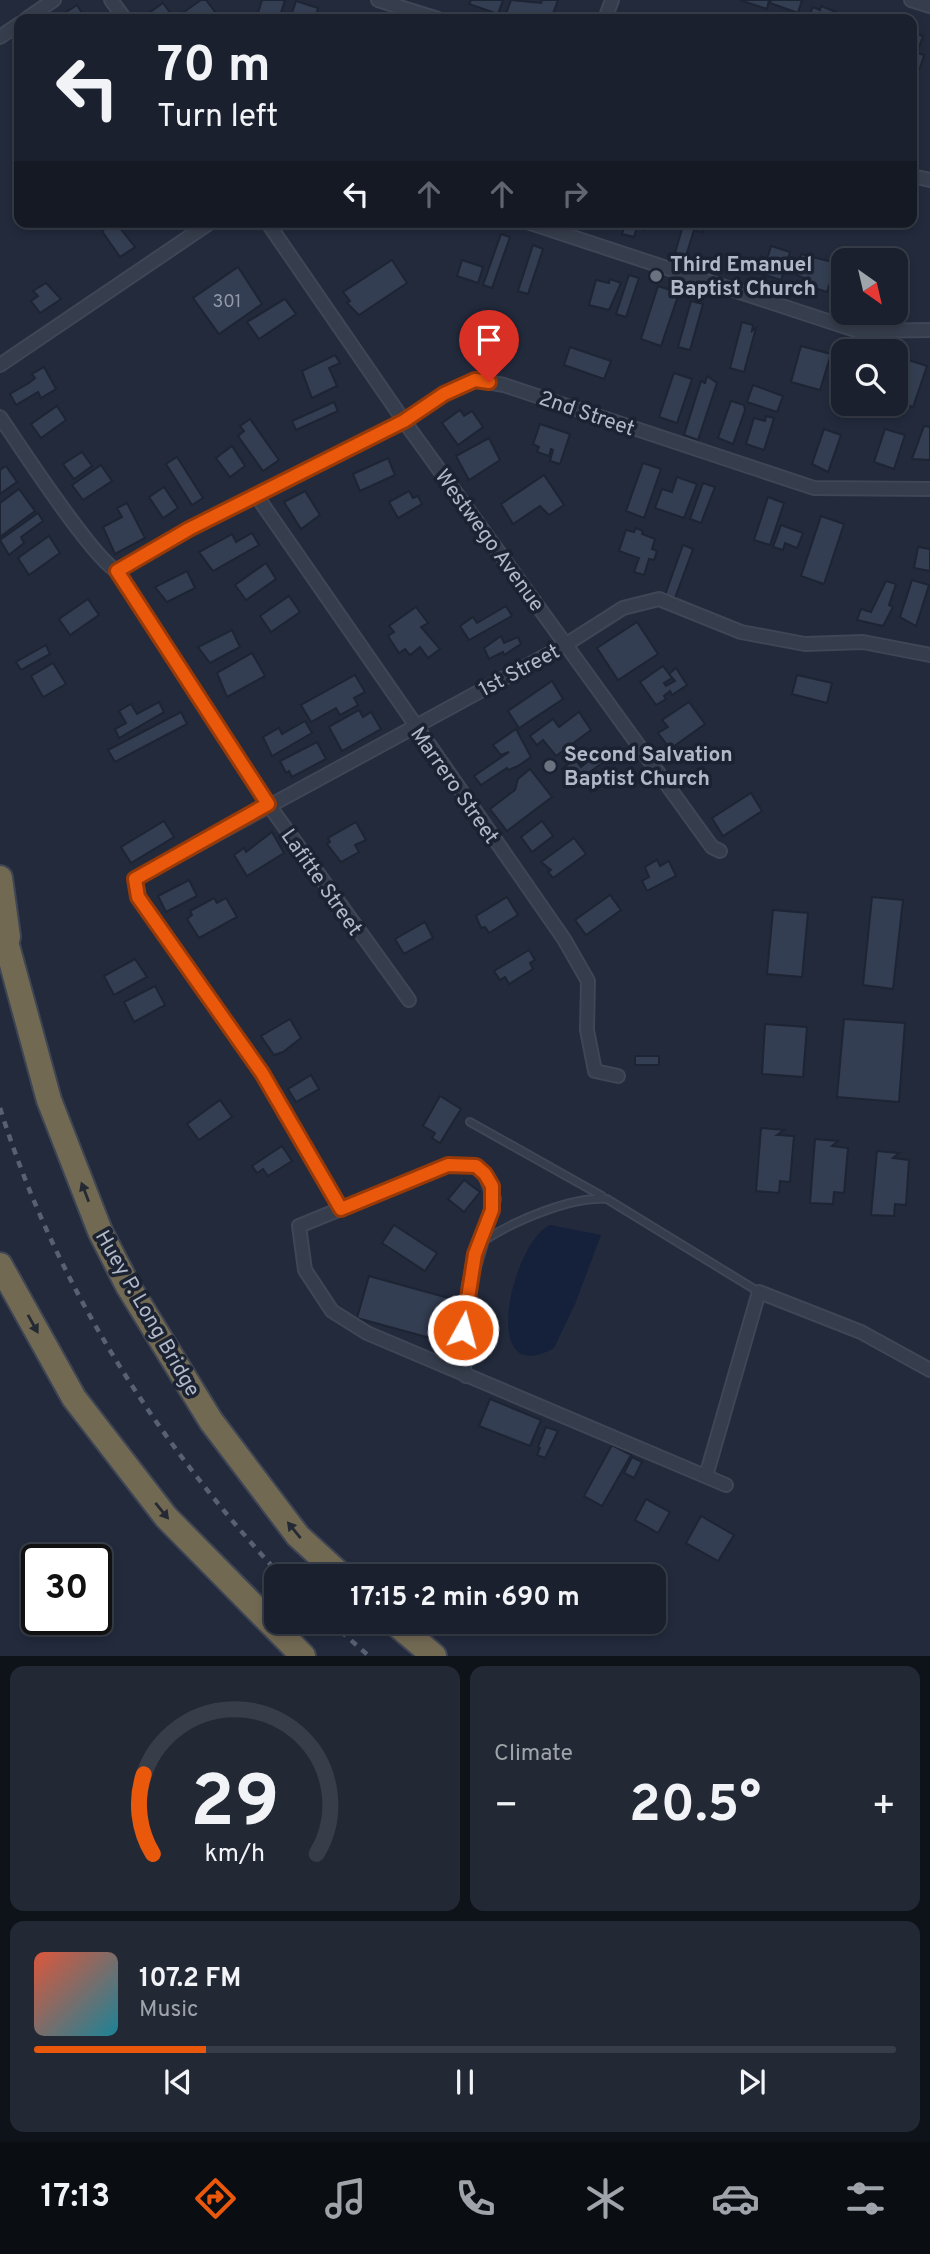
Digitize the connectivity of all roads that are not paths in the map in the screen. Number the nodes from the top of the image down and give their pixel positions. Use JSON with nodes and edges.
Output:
{"nodes":[{"id":1,"x":54,"y":0,"type":"edge"},
{"id":2,"x":378,"y":0,"type":"edge"},
{"id":3,"x":911,"y":0,"type":"edge"},
{"id":4,"x":930,"y":6,"type":"edge"},
{"id":5,"x":33,"y":14,"type":"edge"},
{"id":6,"x":422,"y":14,"type":"edge"},
{"id":7,"x":202,"y":228,"type":"edge"},
{"id":8,"x":271,"y":228,"type":"edge"},
{"id":9,"x":549,"y":228,"type":"edge"},
{"id":10,"x":930,"y":330,"type":"edge"},
{"id":11,"x":0,"y":365,"type":"edge"},
{"id":12,"x":0,"y":417,"type":"edge"},
{"id":13,"x":404,"y":421,"type":"junction"},
{"id":14,"x":930,"y":489,"type":"edge"},
{"id":15,"x":256,"y":495,"type":"junction"},
{"id":16,"x":117,"y":571,"type":"junction"},
{"id":17,"x":565,"y":645,"type":"junction"},
{"id":18,"x":930,"y":655,"type":"edge"},
{"id":19,"x":414,"y":726,"type":"junction"},
{"id":20,"x":268,"y":804,"type":"junction"},
{"id":21,"x":720,"y":851,"type":"dead end"},
{"id":22,"x":0,"y":878,"type":"edge"},
{"id":23,"x":0,"y":920,"type":"edge"},
{"id":24,"x":13,"y":969,"type":"junction"},
{"id":25,"x":409,"y":1000,"type":"dead end"},
{"id":26,"x":618,"y":1076,"type":"dead end"},
{"id":27,"x":470,"y":1122,"type":"dead end"},
{"id":28,"x":607,"y":1199,"type":"junction"},
{"id":29,"x":341,"y":1209,"type":"junction"},
{"id":30,"x":480,"y":1244,"type":"junction"},
{"id":31,"x":0,"y":1265,"type":"edge"},
{"id":32,"x":759,"y":1292,"type":"junction"},
{"id":33,"x":930,"y":1370,"type":"edge"},
{"id":34,"x":466,"y":1376,"type":"junction"},
{"id":35,"x":706,"y":1476,"type":"junction"},
{"id":36,"x":726,"y":1485,"type":"dead end"},
{"id":37,"x":329,"y":1564,"type":"edge"},
{"id":38,"x":408,"y":1634,"type":"edge"},
{"id":39,"x":303,"y":1656,"type":"edge"},
{"id":40,"x":434,"y":1656,"type":"edge"}],
"edges":[{"from":1,"to":5,"type":"street"},
{"from":2,"to":6,"type":"street"},
{"from":3,"to":4,"type":"street"},
{"from":7,"to":11,"type":"street"},
{"from":8,"to":13,"type":"street","name":"Westwego Avenue"},
{"from":9,"to":10,"type":"street"},
{"from":12,"to":16,"type":"street","name":"Lafitte Street"},
{"from":13,"to":14,"type":"street","name":"2nd Street"},
{"from":13,"to":15,"type":"street","name":"2nd Street"},
{"from":13,"to":17,"type":"street","name":"Westwego Avenue"},
{"from":15,"to":16,"type":"street","name":"2nd Street"},
{"from":15,"to":19,"type":"street","name":"Marrero Street"},
{"from":16,"to":20,"type":"street","name":"Lafitte Street"},
{"from":17,"to":18,"type":"street","name":"1st Street"},
{"from":17,"to":19,"type":"street","name":"1st Street"},
{"from":17,"to":21,"type":"street","name":"Westwego Avenue"},
{"from":19,"to":20,"type":"street","name":"1st Street"},
{"from":19,"to":26,"type":"street","name":"Marrero Street"},
{"from":20,"to":25,"type":"street","name":"Lafitte Street"},
{"from":20,"to":29,"type":"street","name":"1st Street"},
{"from":22,"to":24,"type":"highway"},
{"from":23,"to":24,"type":"highway"},
{"from":37,"to":24,"type":"highway","name":"Huey P. Long Bridge","one_way":true},
{"from":27,"to":28,"type":"lane"},
{"from":28,"to":30,"type":"lane"},
{"from":28,"to":32,"type":"lane"},
{"from":29,"to":30,"type":"street"},
{"from":29,"to":34,"type":"street"},
{"from":30,"to":34,"type":"street"},
{"from":31,"to":39,"type":"highway","one_way":true},
{"from":32,"to":33,"type":"street"},
{"from":32,"to":35,"type":"street"},
{"from":34,"to":35,"type":"street"},
{"from":35,"to":36,"type":"street"},
{"from":38,"to":40,"type":"highway"}]}
